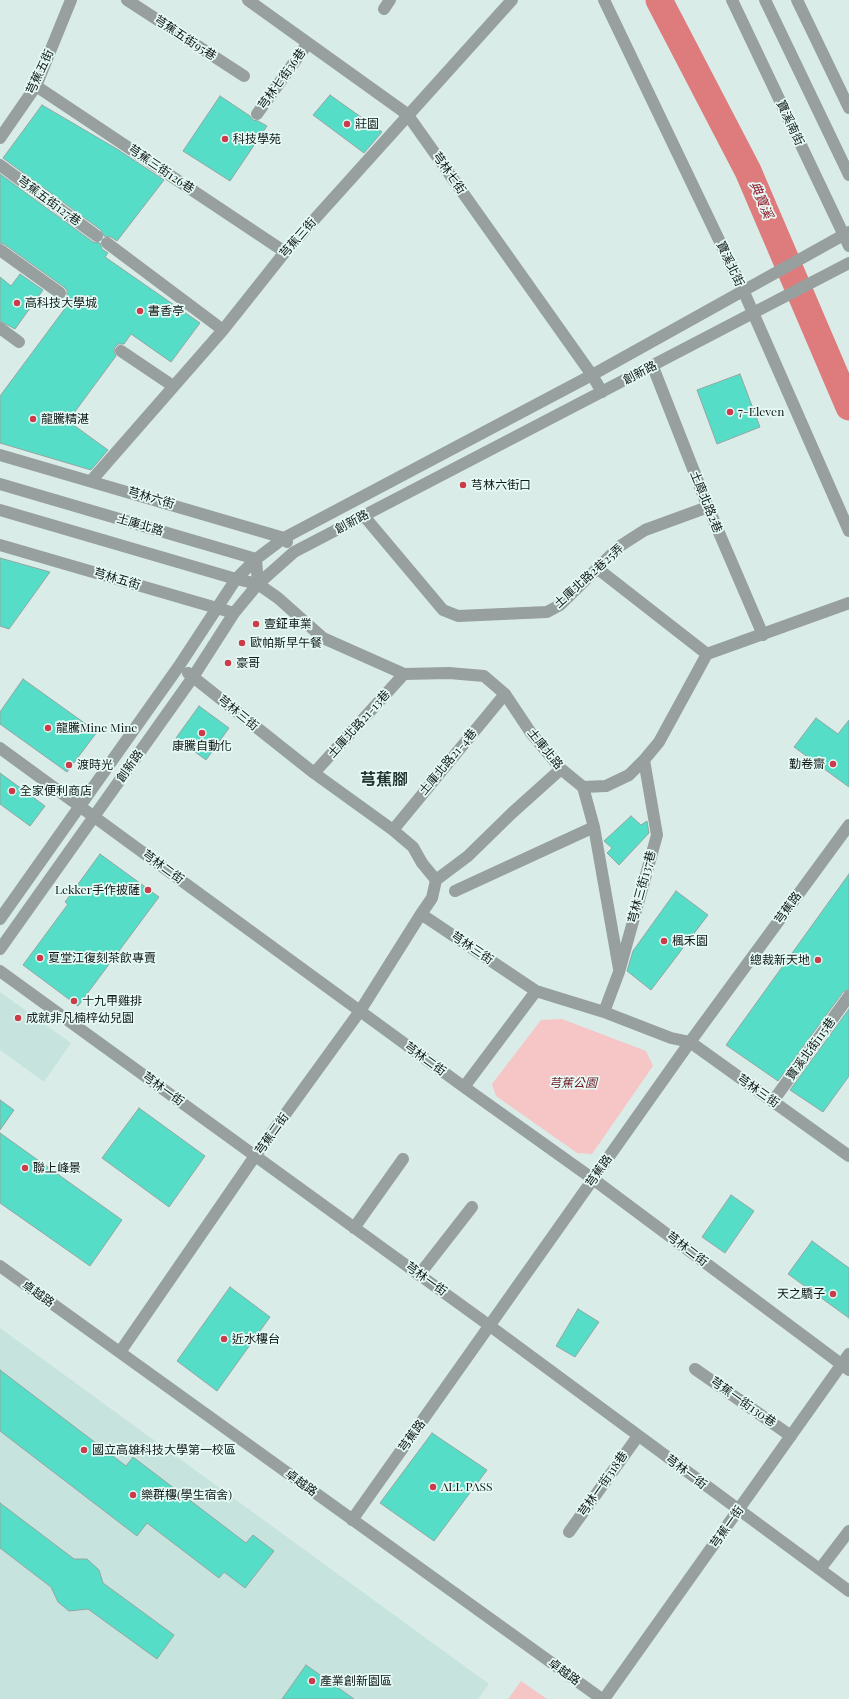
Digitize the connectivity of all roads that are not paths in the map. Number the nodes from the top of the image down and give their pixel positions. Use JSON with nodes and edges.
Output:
{"nodes":[{"id":1,"x":71,"y":0,"type":"edge"},
{"id":2,"x":126,"y":0,"type":"edge"},
{"id":3,"x":248,"y":0,"type":"edge"},
{"id":4,"x":512,"y":0,"type":"edge"},
{"id":5,"x":604,"y":0,"type":"edge"},
{"id":6,"x":732,"y":0,"type":"edge"},
{"id":7,"x":765,"y":0,"type":"edge"},
{"id":8,"x":797,"y":0,"type":"edge"},
{"id":9,"x":308,"y":43,"type":"junction"},
{"id":10,"x":244,"y":76,"type":"dead end"},
{"id":11,"x":36,"y":86,"type":"junction"},
{"id":12,"x":849,"y":108,"type":"edge"},
{"id":13,"x":257,"y":114,"type":"dead end"},
{"id":14,"x":407,"y":114,"type":"junction"},
{"id":15,"x":0,"y":138,"type":"edge"},
{"id":16,"x":0,"y":165,"type":"edge"},
{"id":17,"x":849,"y":175,"type":"edge"},
{"id":18,"x":846,"y":234,"type":"edge"},
{"id":19,"x":849,"y":246,"type":"edge"},
{"id":20,"x":0,"y":250,"type":"edge"},
{"id":21,"x":285,"y":252,"type":"junction"},
{"id":22,"x":847,"y":264,"type":"edge"},
{"id":23,"x":742,"y":290,"type":"junction"},
{"id":24,"x":60,"y":294,"type":"dead end"},
{"id":25,"x":753,"y":313,"type":"junction"},
{"id":26,"x":0,"y":328,"type":"edge"},
{"id":27,"x":223,"y":330,"type":"junction"},
{"id":28,"x":19,"y":342,"type":"dead end"},
{"id":29,"x":121,"y":351,"type":"dead end"},
{"id":30,"x":653,"y":367,"type":"junction"},
{"id":31,"x":592,"y":375,"type":"junction"},
{"id":32,"x":173,"y":386,"type":"junction"},
{"id":33,"x":602,"y":392,"type":"junction"},
{"id":34,"x":0,"y":455,"type":"edge"},
{"id":35,"x":92,"y":481,"type":"junction"},
{"id":36,"x":0,"y":484,"type":"edge"},
{"id":37,"x":708,"y":507,"type":"junction"},
{"id":38,"x":0,"y":510,"type":"edge"},
{"id":39,"x":364,"y":516,"type":"junction"},
{"id":40,"x":849,"y":530,"type":"edge"},
{"id":41,"x":284,"y":538,"type":"junction"},
{"id":42,"x":0,"y":545,"type":"edge"},
{"id":43,"x":294,"y":552,"type":"junction"},
{"id":44,"x":256,"y":559,"type":"junction"},
{"id":45,"x":598,"y":568,"type":"junction"},
{"id":46,"x":236,"y":579,"type":"junction"},
{"id":47,"x":258,"y":584,"type":"junction"},
{"id":48,"x":849,"y":603,"type":"edge"},
{"id":49,"x":216,"y":607,"type":"junction"},
{"id":50,"x":234,"y":613,"type":"junction"},
{"id":51,"x":763,"y":635,"type":"junction"},
{"id":52,"x":707,"y":654,"type":"junction"},
{"id":53,"x":179,"y":666,"type":"junction"},
{"id":54,"x":404,"y":674,"type":"junction"},
{"id":55,"x":194,"y":677,"type":"junction"},
{"id":56,"x":505,"y":694,"type":"junction"},
{"id":57,"x":0,"y":748,"type":"edge"},
{"id":58,"x":644,"y":760,"type":"junction"},
{"id":59,"x":561,"y":770,"type":"junction"},
{"id":60,"x":314,"y":774,"type":"junction"},
{"id":61,"x":583,"y":787,"type":"junction"},
{"id":62,"x":80,"y":806,"type":"junction"},
{"id":63,"x":94,"y":817,"type":"junction"},
{"id":64,"x":849,"y":825,"type":"edge"},
{"id":65,"x":594,"y":827,"type":"junction"},
{"id":66,"x":392,"y":830,"type":"junction"},
{"id":67,"x":436,"y":880,"type":"junction"},
{"id":68,"x":455,"y":891,"type":"dead end"},
{"id":69,"x":421,"y":914,"type":"junction"},
{"id":70,"x":0,"y":919,"type":"edge"},
{"id":71,"x":0,"y":949,"type":"edge"},
{"id":72,"x":0,"y":971,"type":"edge"},
{"id":73,"x":619,"y":972,"type":"junction"},
{"id":74,"x":536,"y":991,"type":"junction"},
{"id":75,"x":849,"y":996,"type":"edge"},
{"id":76,"x":360,"y":1012,"type":"junction"},
{"id":77,"x":604,"y":1012,"type":"junction"},
{"id":78,"x":690,"y":1042,"type":"junction"},
{"id":79,"x":464,"y":1087,"type":"junction"},
{"id":80,"x":773,"y":1101,"type":"junction"},
{"id":81,"x":255,"y":1156,"type":"junction"},
{"id":82,"x":849,"y":1156,"type":"edge"},
{"id":83,"x":403,"y":1159,"type":"dead end"},
{"id":84,"x":593,"y":1179,"type":"junction"},
{"id":85,"x":472,"y":1207,"type":"dead end"},
{"id":86,"x":354,"y":1228,"type":"junction"},
{"id":87,"x":0,"y":1266,"type":"edge"},
{"id":88,"x":419,"y":1275,"type":"junction"},
{"id":89,"x":490,"y":1326,"type":"junction"},
{"id":90,"x":120,"y":1352,"type":"junction"},
{"id":91,"x":849,"y":1354,"type":"edge"},
{"id":92,"x":845,"y":1367,"type":"edge"},
{"id":93,"x":695,"y":1369,"type":"dead end"},
{"id":94,"x":638,"y":1436,"type":"junction"},
{"id":95,"x":791,"y":1436,"type":"junction"},
{"id":96,"x":738,"y":1510,"type":"junction"},
{"id":97,"x":352,"y":1520,"type":"junction"},
{"id":98,"x":849,"y":1531,"type":"edge"},
{"id":99,"x":569,"y":1532,"type":"dead end"},
{"id":100,"x":820,"y":1569,"type":"junction"},
{"id":101,"x":849,"y":1591,"type":"edge"},
{"id":102,"x":603,"y":1699,"type":"edge"}],
"edges":[{"from":1,"to":11,"type":"street","name":"芎蕉五街"},
{"from":2,"to":10,"type":"street","name":"芎蕉五街95巷"},
{"from":3,"to":9,"type":"street","name":"芎林七街"},
{"from":4,"to":14,"type":"street","name":"芎蕉三街"},
{"from":5,"to":23,"type":"street","name":"寶溪北街"},
{"from":6,"to":18,"type":"street","name":"寶溪南街"},
{"from":7,"to":17,"type":"street"},
{"from":8,"to":12,"type":"street"},
{"from":9,"to":13,"type":"street","name":"芎林七街36巷"},
{"from":9,"to":14,"type":"street","name":"芎林七街"},
{"from":11,"to":15,"type":"street","name":"芎蕉五街"},
{"from":11,"to":21,"type":"street","name":"芎蕉三街126巷"},
{"from":14,"to":21,"type":"street","name":"芎蕉三街"},
{"from":14,"to":31,"type":"street","name":"芎林七街"},
{"from":16,"to":27,"type":"street","name":"芎蕉五街127巷"},
{"from":18,"to":19,"type":"street","name":"寶溪南街"},
{"from":18,"to":23,"type":"street","name":"創新路"},
{"from":20,"to":24,"type":"street"},
{"from":21,"to":27,"type":"street","name":"芎蕉三街"},
{"from":22,"to":25,"type":"street","name":"創新路"},
{"from":23,"to":25,"type":"street","name":"寶溪北街"},
{"from":23,"to":31,"type":"street","name":"創新路"},
{"from":25,"to":30,"type":"street","name":"創新路"},
{"from":25,"to":40,"type":"street","name":"寶溪北街"},
{"from":26,"to":28,"type":"street"},
{"from":27,"to":32,"type":"street","name":"芎蕉三街"},
{"from":29,"to":32,"type":"street"},
{"from":30,"to":33,"type":"street","name":"創新路"},
{"from":30,"to":37,"type":"street","name":"土庫北路2巷"},
{"from":31,"to":33,"type":"street","name":"芎林七街"},
{"from":31,"to":41,"type":"street","name":"創新路"},
{"from":32,"to":35,"type":"street","name":"芎蕉三街"},
{"from":33,"to":39,"type":"street","name":"創新路"},
{"from":34,"to":35,"type":"street","name":"芎林六街"},
{"from":35,"to":41,"type":"street","name":"芎林六街"},
{"from":36,"to":44,"type":"street","name":"土庫北路"},
{"from":37,"to":45,"type":"street","name":"土庫北路2巷25弄"},
{"from":37,"to":51,"type":"street","name":"土庫北路2巷"},
{"from":38,"to":46,"type":"street","name":"土庫北路"},
{"from":39,"to":43,"type":"street","name":"創新路"},
{"from":39,"to":45,"type":"street","name":"土庫北路2巷25弄"},
{"from":41,"to":43,"type":"street"},
{"from":41,"to":44,"type":"street","name":"創新路"},
{"from":42,"to":49,"type":"street","name":"芎林五街"},
{"from":43,"to":47,"type":"street","name":"創新路"},
{"from":44,"to":46,"type":"street","name":"創新路"},
{"from":44,"to":47,"type":"street"},
{"from":45,"to":52,"type":"street"},
{"from":46,"to":47,"type":"street","name":"土庫北路"},
{"from":46,"to":49,"type":"street","name":"創新路"},
{"from":47,"to":50,"type":"street","name":"創新路"},
{"from":47,"to":54,"type":"street","name":"土庫北路"},
{"from":48,"to":51,"type":"street"},
{"from":49,"to":50,"type":"street","name":"芎林五街"},
{"from":49,"to":53,"type":"street","name":"創新路"},
{"from":50,"to":55,"type":"street","name":"創新路"},
{"from":51,"to":52,"type":"street"},
{"from":52,"to":58,"type":"street"},
{"from":53,"to":55,"type":"street","name":"芎林三街"},
{"from":53,"to":62,"type":"street","name":"創新路"},
{"from":54,"to":56,"type":"street","name":"土庫北路"},
{"from":54,"to":60,"type":"street","name":"土庫北路21-13巷"},
{"from":55,"to":60,"type":"street","name":"芎林三街"},
{"from":55,"to":63,"type":"street","name":"創新路"},
{"from":56,"to":59,"type":"street","name":"土庫北路"},
{"from":56,"to":66,"type":"street","name":"土庫北路21-4巷"},
{"from":57,"to":62,"type":"street","name":"芎林二街"},
{"from":58,"to":61,"type":"street"},
{"from":58,"to":73,"type":"street","name":"芎林三街137巷"},
{"from":59,"to":61,"type":"street","name":"土庫北路"},
{"from":59,"to":67,"type":"street"},
{"from":60,"to":66,"type":"street","name":"芎林三街"},
{"from":61,"to":65,"type":"street"},
{"from":62,"to":63,"type":"street","name":"芎林二街"},
{"from":62,"to":70,"type":"street","name":"創新路"},
{"from":63,"to":71,"type":"street","name":"創新路"},
{"from":63,"to":76,"type":"street","name":"芎林二街"},
{"from":64,"to":78,"type":"street","name":"芎蕉路"},
{"from":65,"to":68,"type":"street"},
{"from":65,"to":73,"type":"street"},
{"from":66,"to":67,"type":"street","name":"芎林三街"},
{"from":67,"to":69,"type":"street"},
{"from":69,"to":74,"type":"street","name":"芎林三街"},
{"from":69,"to":76,"type":"street","name":"芎蕉二街"},
{"from":72,"to":81,"type":"street","name":"芎林一街"},
{"from":73,"to":77,"type":"street","name":"芎林三街137巷"},
{"from":74,"to":77,"type":"street","name":"芎林三街"},
{"from":74,"to":79,"type":"street"},
{"from":75,"to":80,"type":"street","name":"寶溪北街115巷"},
{"from":76,"to":79,"type":"street","name":"芎林二街"},
{"from":76,"to":81,"type":"street","name":"芎蕉二街"},
{"from":77,"to":78,"type":"street","name":"芎林三街"},
{"from":78,"to":80,"type":"street","name":"芎林三街"},
{"from":78,"to":84,"type":"street","name":"芎蕉路"},
{"from":79,"to":84,"type":"street","name":"芎林二街"},
{"from":80,"to":82,"type":"street","name":"芎林三街"},
{"from":81,"to":86,"type":"street","name":"芎林一街"},
{"from":81,"to":90,"type":"street","name":"芎蕉二街"},
{"from":83,"to":86,"type":"street"},
{"from":84,"to":89,"type":"street","name":"芎蕉路"},
{"from":84,"to":92,"type":"street","name":"芎林二街"},
{"from":85,"to":88,"type":"street"},
{"from":86,"to":88,"type":"street","name":"芎林一街"},
{"from":87,"to":90,"type":"street","name":"卓越路"},
{"from":88,"to":89,"type":"street","name":"芎林一街"},
{"from":89,"to":94,"type":"street","name":"芎林一街"},
{"from":89,"to":97,"type":"street","name":"芎蕉路"},
{"from":90,"to":97,"type":"street","name":"卓越路"},
{"from":91,"to":92,"type":"street","name":"芎蕉一街"},
{"from":92,"to":95,"type":"street","name":"芎蕉一街"},
{"from":93,"to":95,"type":"street","name":"芎蕉一街130巷"},
{"from":94,"to":96,"type":"street","name":"芎林一街"},
{"from":94,"to":99,"type":"street","name":"芎林一街318巷"},
{"from":95,"to":96,"type":"street","name":"芎蕉一街"},
{"from":96,"to":100,"type":"street","name":"芎林一街"},
{"from":96,"to":102,"type":"street","name":"芎蕉一街"},
{"from":97,"to":102,"type":"street","name":"卓越路"},
{"from":98,"to":100,"type":"street"},
{"from":100,"to":101,"type":"street","name":"芎林一街"}]}
